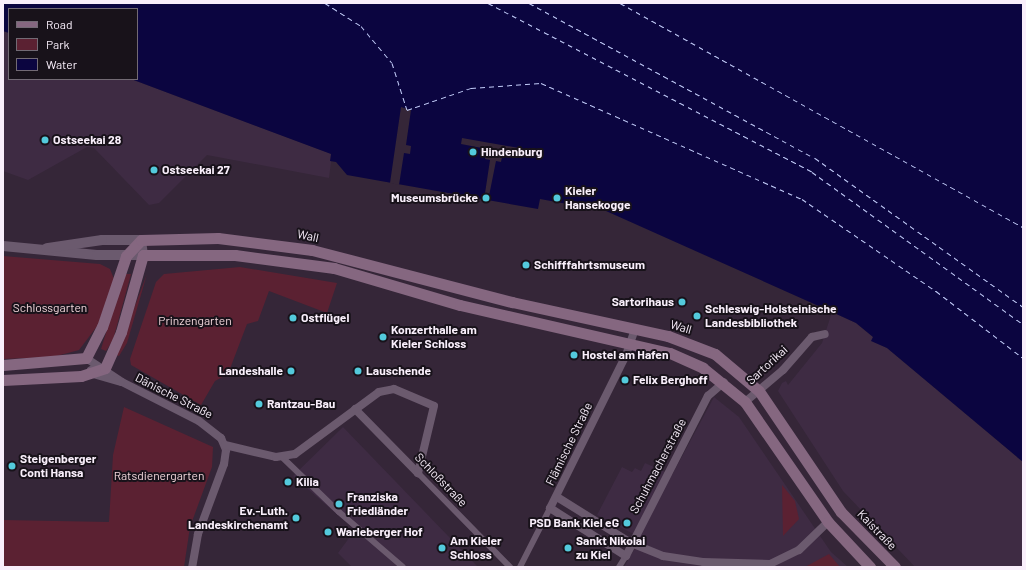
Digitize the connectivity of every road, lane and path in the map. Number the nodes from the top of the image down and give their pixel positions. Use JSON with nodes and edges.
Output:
{"nodes":[{"id":1,"x":141,"y":240,"type":"junction"},
{"id":2,"x":3,"y":246,"type":"edge"},
{"id":3,"x":47,"y":248,"type":"junction"},
{"id":4,"x":143,"y":255,"type":"junction"},
{"id":5,"x":126,"y":256,"type":"junction"},
{"id":6,"x":486,"y":296,"type":"junction"},
{"id":7,"x":484,"y":311,"type":"junction"},
{"id":8,"x":635,"y":329,"type":"junction"},
{"id":9,"x":825,"y":334,"type":"dead end"},
{"id":10,"x":631,"y":343,"type":"junction"},
{"id":11,"x":86,"y":358,"type":"junction"},
{"id":12,"x":3,"y":365,"type":"edge"},
{"id":13,"x":105,"y":368,"type":"junction"},
{"id":14,"x":92,"y":374,"type":"junction"},
{"id":15,"x":3,"y":380,"type":"edge"},
{"id":16,"x":122,"y":382,"type":"junction"},
{"id":17,"x":724,"y":382,"type":"junction"},
{"id":18,"x":759,"y":390,"type":"junction"},
{"id":19,"x":746,"y":402,"type":"junction"},
{"id":20,"x":355,"y":409,"type":"junction"},
{"id":21,"x":225,"y":445,"type":"junction"},
{"id":22,"x":282,"y":457,"type":"junction"},
{"id":23,"x":418,"y":473,"type":"junction"},
{"id":24,"x":557,"y":497,"type":"junction"},
{"id":25,"x":550,"y":508,"type":"junction"},
{"id":26,"x":841,"y":512,"type":"junction"},
{"id":27,"x":828,"y":522,"type":"junction"},
{"id":28,"x":631,"y":543,"type":"junction"},
{"id":29,"x":626,"y":556,"type":"junction"},
{"id":30,"x":770,"y":566,"type":"edge"},
{"id":31,"x":192,"y":567,"type":"edge"},
{"id":32,"x":403,"y":567,"type":"edge"},
{"id":33,"x":510,"y":567,"type":"edge"},
{"id":34,"x":520,"y":567,"type":"edge"},
{"id":35,"x":619,"y":567,"type":"edge"},
{"id":36,"x":870,"y":567,"type":"edge"},
{"id":37,"x":895,"y":567,"type":"edge"}],
"edges":[{"from":1,"to":3,"type":"street","name":"Wall"},
{"from":1,"to":4,"type":"street"},
{"from":1,"to":5,"type":"main road"},
{"from":1,"to":6,"type":"main road","name":"Wall"},
{"from":2,"to":3,"type":"street"},
{"from":3,"to":5,"type":"street"},
{"from":4,"to":5,"type":"street"},
{"from":4,"to":7,"type":"main road"},
{"from":4,"to":13,"type":"main road"},
{"from":5,"to":11,"type":"main road"},
{"from":6,"to":7,"type":"street"},
{"from":6,"to":8,"type":"main road","name":"Wall"},
{"from":7,"to":10,"type":"main road"},
{"from":8,"to":10,"type":"street","name":"Flämische Straße"},
{"from":8,"to":18,"type":"main road","name":"Wall"},
{"from":9,"to":18,"type":"street","name":"Sartorikai"},
{"from":10,"to":17,"type":"main road"},
{"from":10,"to":24,"type":"street","name":"Flämische Straße"},
{"from":11,"to":12,"type":"main road"},
{"from":11,"to":13,"type":"street","name":"Dänische Straße"},
{"from":11,"to":14,"type":"street"},
{"from":13,"to":14,"type":"main road"},
{"from":13,"to":16,"type":"street","name":"Dänische Straße"},
{"from":14,"to":15,"type":"main road"},
{"from":14,"to":16,"type":"street","name":"Dänische Straße"},
{"from":16,"to":21,"type":"street","name":"Dänische Straße"},
{"from":17,"to":19,"type":"main road"},
{"from":17,"to":28,"type":"street","name":"Schuhmacherstraße"},
{"from":18,"to":19,"type":"street","name":"Sartorikai"},
{"from":18,"to":26,"type":"main road","name":"Wall"},
{"from":19,"to":27,"type":"main road"},
{"from":20,"to":22,"type":"street"},
{"from":20,"to":23,"type":"street","name":"Schloßstraße"},
{"from":20,"to":23,"type":"street"},
{"from":21,"to":22,"type":"street"},
{"from":21,"to":31,"type":"street"},
{"from":22,"to":32,"type":"street"},
{"from":23,"to":33,"type":"street","name":"Schloßstraße"},
{"from":24,"to":25,"type":"street","name":"Flämische Straße"},
{"from":24,"to":28,"type":"street"},
{"from":25,"to":29,"type":"street"},
{"from":25,"to":34,"type":"street","name":"Flämische Straße"},
{"from":26,"to":27,"type":"street"},
{"from":26,"to":37,"type":"main road","name":"Kaistraße"},
{"from":27,"to":30,"type":"street"},
{"from":27,"to":36,"type":"main road"},
{"from":28,"to":29,"type":"street","name":"Schuhmacherstraße"},
{"from":28,"to":30,"type":"street"},
{"from":29,"to":35,"type":"street","name":"Schuhmacherstraße"}]}
